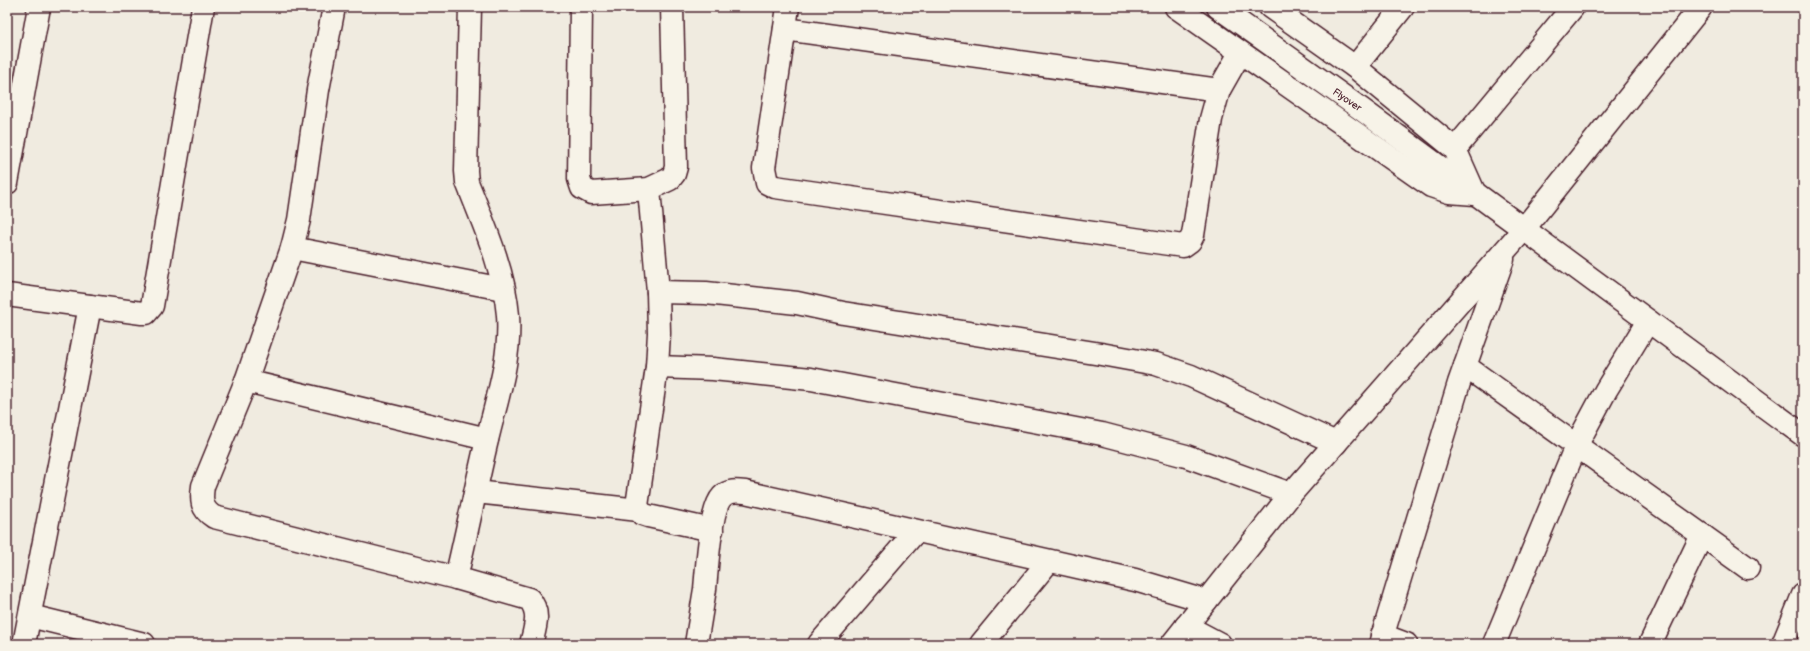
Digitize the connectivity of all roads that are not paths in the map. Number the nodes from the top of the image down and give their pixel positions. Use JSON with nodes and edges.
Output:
{"nodes":[{"id":1,"x":39,"y":7,"type":"edge"},
{"id":2,"x":203,"y":7,"type":"edge"},
{"id":3,"x":334,"y":7,"type":"edge"},
{"id":4,"x":470,"y":7,"type":"edge"},
{"id":5,"x":581,"y":7,"type":"edge"},
{"id":6,"x":672,"y":7,"type":"edge"},
{"id":7,"x":788,"y":7,"type":"edge"},
{"id":8,"x":1176,"y":7,"type":"edge"},
{"id":9,"x":1218,"y":7,"type":"edge"},
{"id":10,"x":1270,"y":7,"type":"edge"},
{"id":11,"x":1403,"y":7,"type":"edge"},
{"id":12,"x":1573,"y":7,"type":"edge"},
{"id":13,"x":1701,"y":7,"type":"edge"},
{"id":14,"x":785,"y":29,"type":"junction"},
{"id":15,"x":1240,"y":53,"type":"junction"},
{"id":16,"x":1355,"y":67,"type":"junction"},
{"id":17,"x":1219,"y":90,"type":"junction"},
{"id":18,"x":1455,"y":149,"type":"junction"},
{"id":19,"x":7,"y":182,"type":"edge"},
{"id":20,"x":649,"y":189,"type":"junction"},
{"id":21,"x":1475,"y":194,"type":"junction"},
{"id":22,"x":1523,"y":230,"type":"junction"},
{"id":23,"x":292,"y":248,"type":"junction"},
{"id":24,"x":1507,"y":248,"type":"junction"},
{"id":25,"x":503,"y":289,"type":"junction"},
{"id":26,"x":658,"y":292,"type":"junction"},
{"id":27,"x":7,"y":295,"type":"edge"},
{"id":28,"x":90,"y":306,"type":"junction"},
{"id":29,"x":1648,"y":321,"type":"junction"},
{"id":30,"x":1465,"y":366,"type":"junction"},
{"id":31,"x":657,"y":367,"type":"junction"},
{"id":32,"x":246,"y":381,"type":"junction"},
{"id":33,"x":1803,"y":436,"type":"edge"},
{"id":34,"x":487,"y":439,"type":"junction"},
{"id":35,"x":1336,"y":443,"type":"junction"},
{"id":36,"x":1576,"y":446,"type":"junction"},
{"id":37,"x":476,"y":492,"type":"junction"},
{"id":38,"x":1291,"y":494,"type":"junction"},
{"id":39,"x":639,"y":510,"type":"junction"},
{"id":40,"x":712,"y":530,"type":"junction"},
{"id":41,"x":916,"y":531,"type":"junction"},
{"id":42,"x":1702,"y":535,"type":"junction"},
{"id":43,"x":1049,"y":562,"type":"junction"},
{"id":44,"x":1748,"y":568,"type":"dead end"},
{"id":45,"x":456,"y":578,"type":"junction"},
{"id":46,"x":1803,"y":595,"type":"edge"},
{"id":47,"x":1206,"y":601,"type":"junction"},
{"id":48,"x":30,"y":616,"type":"junction"},
{"id":49,"x":1186,"y":626,"type":"junction"},
{"id":50,"x":1381,"y":640,"type":"edge"},
{"id":51,"x":24,"y":644,"type":"edge"},
{"id":52,"x":144,"y":644,"type":"edge"},
{"id":53,"x":531,"y":644,"type":"edge"},
{"id":54,"x":696,"y":644,"type":"edge"},
{"id":55,"x":819,"y":644,"type":"edge"},
{"id":56,"x":981,"y":644,"type":"edge"},
{"id":57,"x":1172,"y":644,"type":"edge"},
{"id":58,"x":1220,"y":644,"type":"edge"},
{"id":59,"x":1406,"y":644,"type":"edge"},
{"id":60,"x":1494,"y":644,"type":"edge"},
{"id":61,"x":1650,"y":644,"type":"edge"},
{"id":62,"x":1783,"y":644,"type":"edge"}],
"edges":[{"from":1,"to":19,"type":"street"},
{"from":2,"to":28,"type":"street"},
{"from":3,"to":23,"type":"street"},
{"from":4,"to":25,"type":"street"},
{"from":5,"to":20,"type":"street"},
{"from":6,"to":20,"type":"street"},
{"from":7,"to":14,"type":"street"},
{"from":8,"to":15,"type":"street"},
{"from":9,"to":21,"type":"street","name":"Flyover"},
{"from":10,"to":16,"type":"street"},
{"from":11,"to":16,"type":"street"},
{"from":12,"to":18,"type":"street"},
{"from":13,"to":22,"type":"street"},
{"from":14,"to":17,"type":"street"},
{"from":14,"to":17,"type":"street"},
{"from":15,"to":17,"type":"street"},
{"from":15,"to":21,"type":"street"},
{"from":16,"to":18,"type":"street"},
{"from":18,"to":21,"type":"street"},
{"from":20,"to":26,"type":"street"},
{"from":21,"to":22,"type":"street","name":"Flyover"},
{"from":22,"to":24,"type":"street"},
{"from":22,"to":29,"type":"street","name":"Flyover"},
{"from":23,"to":25,"type":"street"},
{"from":23,"to":32,"type":"street"},
{"from":24,"to":30,"type":"street"},
{"from":24,"to":35,"type":"street"},
{"from":25,"to":34,"type":"street"},
{"from":26,"to":31,"type":"street"},
{"from":26,"to":35,"type":"street"},
{"from":27,"to":28,"type":"street"},
{"from":28,"to":48,"type":"street"},
{"from":29,"to":33,"type":"street","name":"Flyover"},
{"from":29,"to":36,"type":"street"},
{"from":30,"to":36,"type":"street"},
{"from":30,"to":50,"type":"street"},
{"from":31,"to":38,"type":"street"},
{"from":31,"to":39,"type":"street"},
{"from":32,"to":34,"type":"street"},
{"from":32,"to":45,"type":"street"},
{"from":34,"to":37,"type":"street"},
{"from":35,"to":38,"type":"street"},
{"from":36,"to":42,"type":"street"},
{"from":36,"to":60,"type":"street"},
{"from":37,"to":39,"type":"street"},
{"from":37,"to":45,"type":"street"},
{"from":38,"to":47,"type":"street"},
{"from":39,"to":40,"type":"street"},
{"from":40,"to":41,"type":"street"},
{"from":40,"to":54,"type":"street"},
{"from":41,"to":43,"type":"street"},
{"from":41,"to":55,"type":"street"},
{"from":42,"to":44,"type":"street"},
{"from":42,"to":61,"type":"street"},
{"from":43,"to":47,"type":"street"},
{"from":43,"to":56,"type":"street"},
{"from":45,"to":53,"type":"street"},
{"from":46,"to":62,"type":"street"},
{"from":47,"to":49,"type":"street"},
{"from":48,"to":51,"type":"street"},
{"from":48,"to":52,"type":"street"},
{"from":49,"to":57,"type":"street"},
{"from":49,"to":58,"type":"street"},
{"from":50,"to":59,"type":"street"}]}
